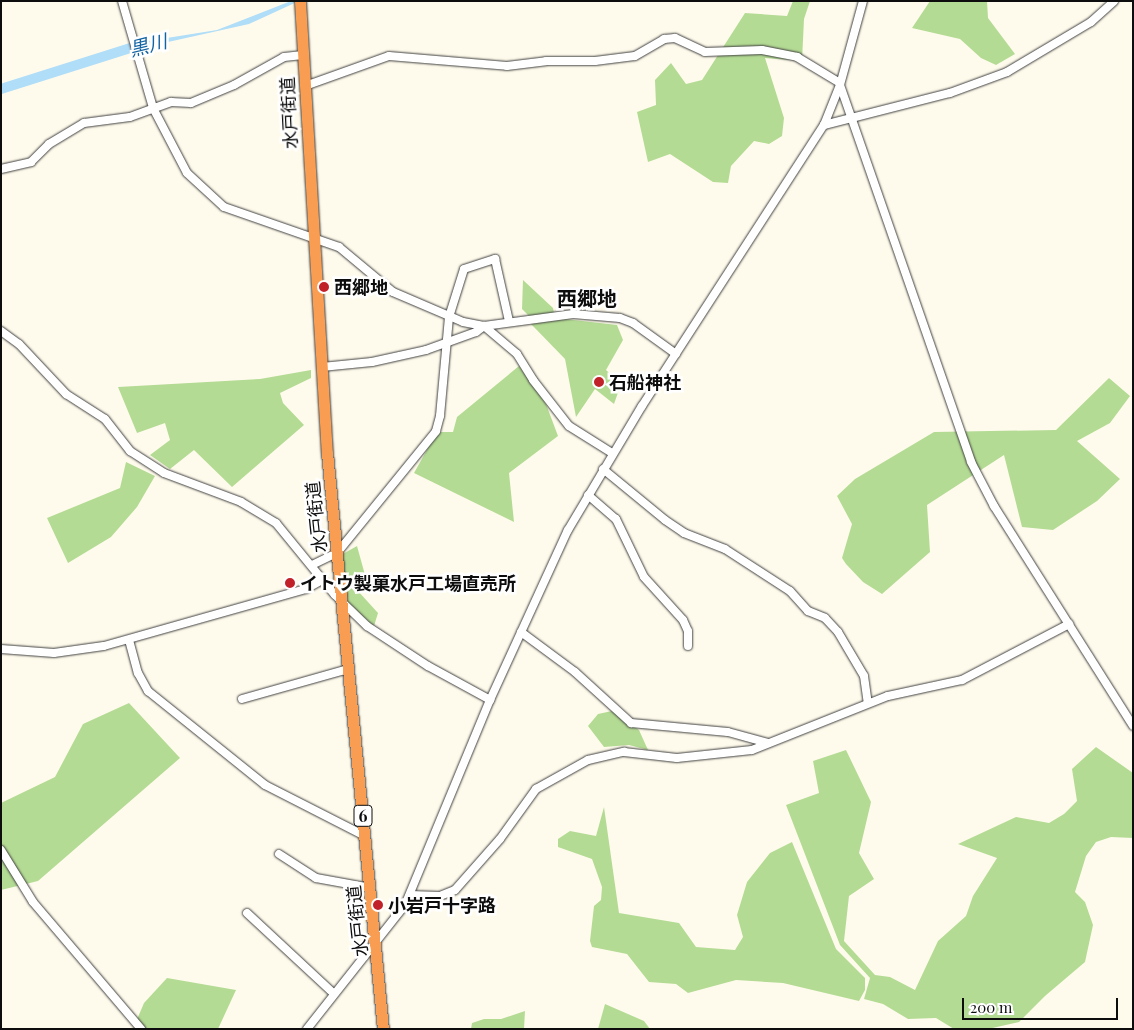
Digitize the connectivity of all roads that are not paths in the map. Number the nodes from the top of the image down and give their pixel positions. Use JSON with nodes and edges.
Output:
{"nodes":[{"id":1,"x":122,"y":1,"type":"edge"},
{"id":2,"x":863,"y":1,"type":"edge"},
{"id":3,"x":1114,"y":1,"type":"edge"},
{"id":4,"x":300,"y":2,"type":"edge"},
{"id":5,"x":303,"y":55,"type":"junction"},
{"id":6,"x":840,"y":84,"type":"junction"},
{"id":7,"x":305,"y":86,"type":"junction"},
{"id":8,"x":153,"y":108,"type":"junction"},
{"id":9,"x":852,"y":120,"type":"junction"},
{"id":10,"x":824,"y":125,"type":"junction"},
{"id":11,"x":1,"y":169,"type":"edge"},
{"id":12,"x":314,"y":239,"type":"junction"},
{"id":13,"x":449,"y":317,"type":"junction"},
{"id":14,"x":509,"y":321,"type":"junction"},
{"id":15,"x":484,"y":326,"type":"junction"},
{"id":16,"x":1,"y":331,"type":"edge"},
{"id":17,"x":444,"y":342,"type":"junction"},
{"id":18,"x":676,"y":354,"type":"junction"},
{"id":19,"x":322,"y":367,"type":"junction"},
{"id":20,"x":612,"y":453,"type":"junction"},
{"id":21,"x":603,"y":469,"type":"junction"},
{"id":22,"x":588,"y":494,"type":"junction"},
{"id":23,"x":337,"y":553,"type":"junction"},
{"id":24,"x":312,"y":565,"type":"junction"},
{"id":25,"x":322,"y":580,"type":"junction"},
{"id":26,"x":342,"y":603,"type":"junction"},
{"id":27,"x":1069,"y":624,"type":"junction"},
{"id":28,"x":521,"y":632,"type":"junction"},
{"id":29,"x":129,"y":640,"type":"junction"},
{"id":30,"x":688,"y":646,"type":"dead end"},
{"id":31,"x":1,"y":649,"type":"edge"},
{"id":32,"x":348,"y":669,"type":"junction"},
{"id":33,"x":242,"y":699,"type":"dead end"},
{"id":34,"x":490,"y":700,"type":"junction"},
{"id":35,"x":868,"y":703,"type":"junction"},
{"id":36,"x":1133,"y":726,"type":"edge"},
{"id":37,"x":768,"y":744,"type":"junction"},
{"id":38,"x":365,"y":836,"type":"junction"},
{"id":39,"x":1,"y":850,"type":"edge"},
{"id":40,"x":279,"y":854,"type":"dead end"},
{"id":41,"x":371,"y":888,"type":"junction"},
{"id":42,"x":410,"y":895,"type":"junction"},
{"id":43,"x":247,"y":913,"type":"dead end"},
{"id":44,"x":377,"y":941,"type":"junction"},
{"id":45,"x":333,"y":993,"type":"junction"},
{"id":46,"x":141,"y":1029,"type":"edge"},
{"id":47,"x":307,"y":1029,"type":"edge"},
{"id":48,"x":384,"y":1029,"type":"edge"}],
"edges":[{"from":1,"to":8,"type":"street"},
{"from":2,"to":6,"type":"street"},
{"from":3,"to":9,"type":"street"},
{"from":4,"to":5,"type":"highway","name":"水戸街道","number":"6"},
{"from":5,"to":7,"type":"highway","name":"水戸街道","number":"6"},
{"from":5,"to":8,"type":"street"},
{"from":6,"to":7,"type":"street"},
{"from":6,"to":9,"type":"street"},
{"from":6,"to":10,"type":"street"},
{"from":7,"to":12,"type":"highway","name":"水戸街道","number":"6"},
{"from":8,"to":11,"type":"street"},
{"from":8,"to":12,"type":"street"},
{"from":9,"to":10,"type":"street"},
{"from":9,"to":27,"type":"street"},
{"from":10,"to":18,"type":"street"},
{"from":12,"to":13,"type":"street"},
{"from":12,"to":19,"type":"highway","name":"水戸街道","number":"6"},
{"from":13,"to":14,"type":"street"},
{"from":13,"to":15,"type":"street"},
{"from":13,"to":17,"type":"street"},
{"from":14,"to":15,"type":"street"},
{"from":14,"to":18,"type":"street"},
{"from":15,"to":17,"type":"street"},
{"from":15,"to":20,"type":"street"},
{"from":16,"to":24,"type":"street"},
{"from":17,"to":19,"type":"street"},
{"from":17,"to":23,"type":"street"},
{"from":18,"to":20,"type":"street"},
{"from":19,"to":23,"type":"highway","name":"水戸街道","number":"6"},
{"from":20,"to":21,"type":"street"},
{"from":21,"to":22,"type":"street"},
{"from":21,"to":35,"type":"street"},
{"from":22,"to":28,"type":"street"},
{"from":22,"to":30,"type":"street"},
{"from":23,"to":24,"type":"street"},
{"from":23,"to":26,"type":"highway","name":"水戸街道","number":"6"},
{"from":24,"to":25,"type":"street"},
{"from":25,"to":26,"type":"street"},
{"from":25,"to":29,"type":"street"},
{"from":26,"to":32,"type":"highway","name":"水戸街道","number":"6"},
{"from":26,"to":34,"type":"street"},
{"from":27,"to":35,"type":"street"},
{"from":27,"to":36,"type":"street"},
{"from":28,"to":34,"type":"street"},
{"from":28,"to":37,"type":"street"},
{"from":29,"to":31,"type":"street"},
{"from":29,"to":38,"type":"street"},
{"from":32,"to":33,"type":"street"},
{"from":32,"to":38,"type":"highway","name":"水戸街道","number":"6"},
{"from":34,"to":42,"type":"street"},
{"from":35,"to":37,"type":"street"},
{"from":37,"to":42,"type":"street"},
{"from":38,"to":41,"type":"highway","name":"水戸街道","number":"6"},
{"from":39,"to":46,"type":"street"},
{"from":40,"to":41,"type":"street"},
{"from":41,"to":44,"type":"highway","name":"水戸街道","number":"6"},
{"from":42,"to":44,"type":"street"},
{"from":43,"to":45,"type":"street"},
{"from":44,"to":45,"type":"street"},
{"from":44,"to":48,"type":"highway","name":"水戸街道","number":"6"},
{"from":45,"to":47,"type":"street"}]}
